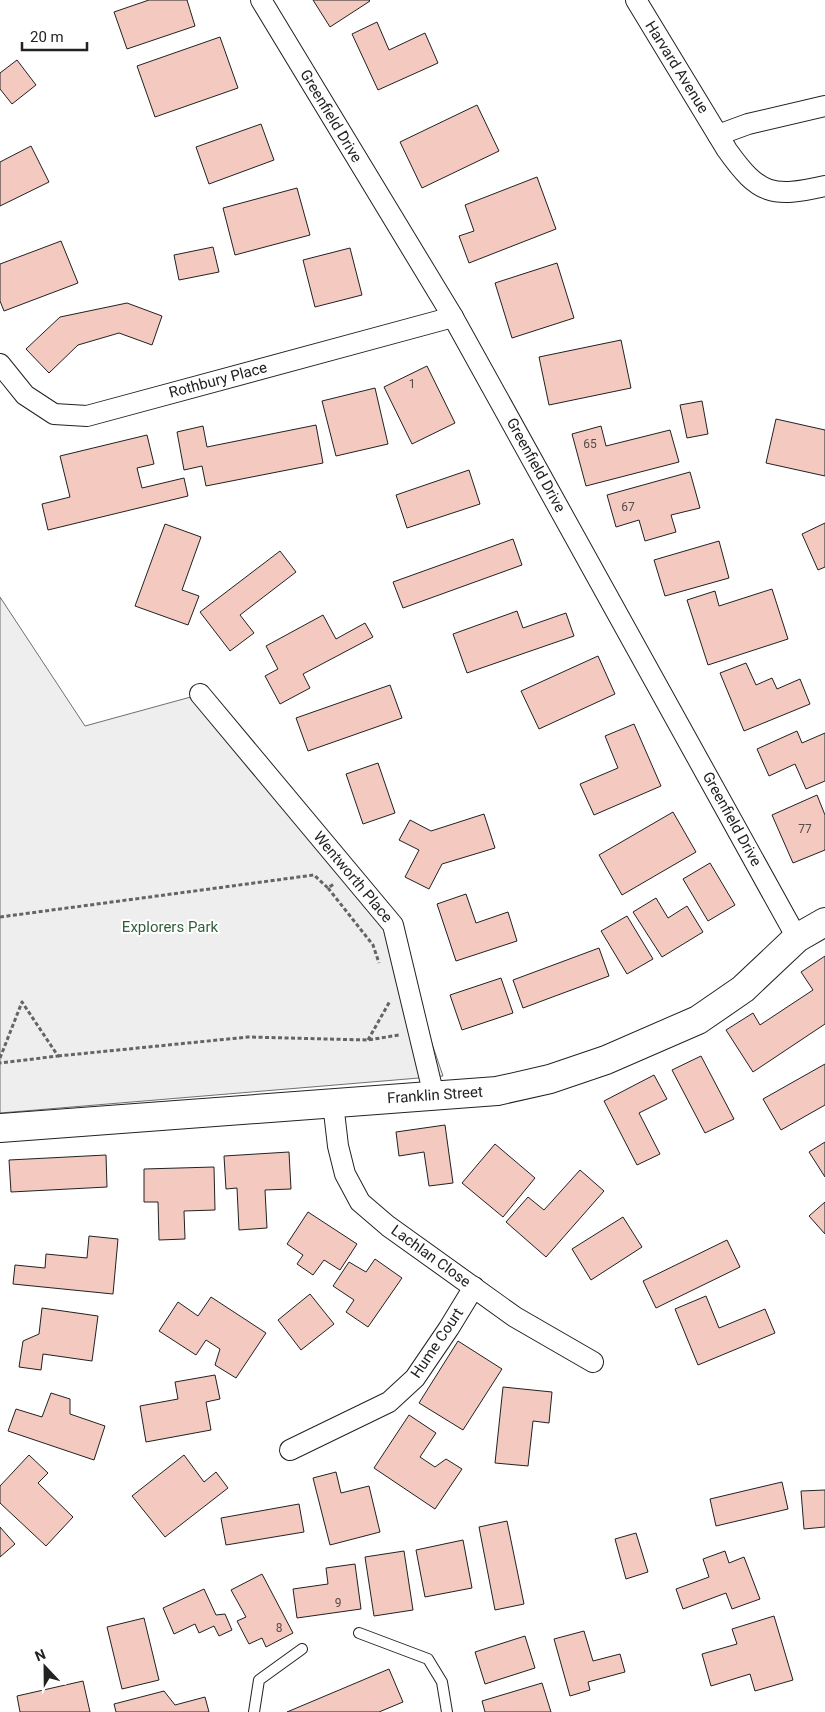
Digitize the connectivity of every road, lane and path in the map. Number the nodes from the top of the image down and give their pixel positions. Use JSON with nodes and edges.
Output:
{"nodes":[{"id":1,"x":261,"y":0,"type":"edge"},
{"id":2,"x":636,"y":0,"type":"edge"},
{"id":3,"x":825,"y":106,"type":"edge"},
{"id":4,"x":718,"y":135,"type":"junction"},
{"id":5,"x":825,"y":186,"type":"edge"},
{"id":6,"x":453,"y":316,"type":"junction"},
{"id":7,"x":0,"y":364,"type":"edge"},
{"id":8,"x":200,"y":694,"type":"dead end"},
{"id":9,"x":351,"y":874,"type":"junction"},
{"id":10,"x":328,"y":888,"type":"junction"},
{"id":11,"x":0,"y":916,"type":"edge"},
{"id":12,"x":825,"y":922,"type":"edge"},
{"id":13,"x":798,"y":938,"type":"junction"},
{"id":14,"x":382,"y":972,"type":"dead end"},
{"id":15,"x":391,"y":999,"type":"dead end"},
{"id":16,"x":419,"y":1032,"type":"junction"},
{"id":17,"x":368,"y":1040,"type":"junction"},
{"id":18,"x":58,"y":1056,"type":"junction"},
{"id":19,"x":0,"y":1058,"type":"edge"},
{"id":20,"x":0,"y":1063,"type":"edge"},
{"id":21,"x":434,"y":1096,"type":"junction"},
{"id":22,"x":333,"y":1103,"type":"junction"},
{"id":23,"x":0,"y":1128,"type":"edge"},
{"id":24,"x":474,"y":1287,"type":"junction"},
{"id":25,"x":593,"y":1362,"type":"dead end"},
{"id":26,"x":290,"y":1450,"type":"dead end"},
{"id":27,"x":359,"y":1633,"type":"dead end"},
{"id":28,"x":302,"y":1649,"type":"dead end"},
{"id":29,"x":254,"y":1712,"type":"edge"},
{"id":30,"x":447,"y":1712,"type":"edge"}],
"edges":[{"from":1,"to":6,"type":"street","name":"Greenfield Drive"},
{"from":2,"to":4,"type":"street","name":"Harvard Avenue"},
{"from":3,"to":4,"type":"street"},
{"from":4,"to":5,"type":"street","name":"Harvard Avenue"},
{"from":6,"to":7,"type":"street","name":"Rothbury Place"},
{"from":6,"to":13,"type":"street","name":"Greenfield Drive"},
{"from":8,"to":9,"type":"street","name":"Wentworth Place"},
{"from":9,"to":10,"type":"path"},
{"from":9,"to":16,"type":"street","name":"Wentworth Place"},
{"from":10,"to":11,"type":"path"},
{"from":10,"to":14,"type":"path"},
{"from":12,"to":13,"type":"street","name":"Franklin Street"},
{"from":13,"to":21,"type":"street","name":"Franklin Street"},
{"from":15,"to":17,"type":"path"},
{"from":16,"to":17,"type":"path"},
{"from":16,"to":21,"type":"street","name":"Wentworth Place"},
{"from":17,"to":18,"type":"path"},
{"from":18,"to":19,"type":"path"},
{"from":18,"to":20,"type":"path"},
{"from":21,"to":22,"type":"street","name":"Franklin Street"},
{"from":22,"to":23,"type":"street","name":"Franklin Street"},
{"from":22,"to":24,"type":"street","name":"Lachlan Close"},
{"from":24,"to":25,"type":"street","name":"Lachlan Close"},
{"from":24,"to":26,"type":"street","name":"Hume Court"},
{"from":27,"to":30,"type":"lane"},
{"from":28,"to":29,"type":"lane"}]}
